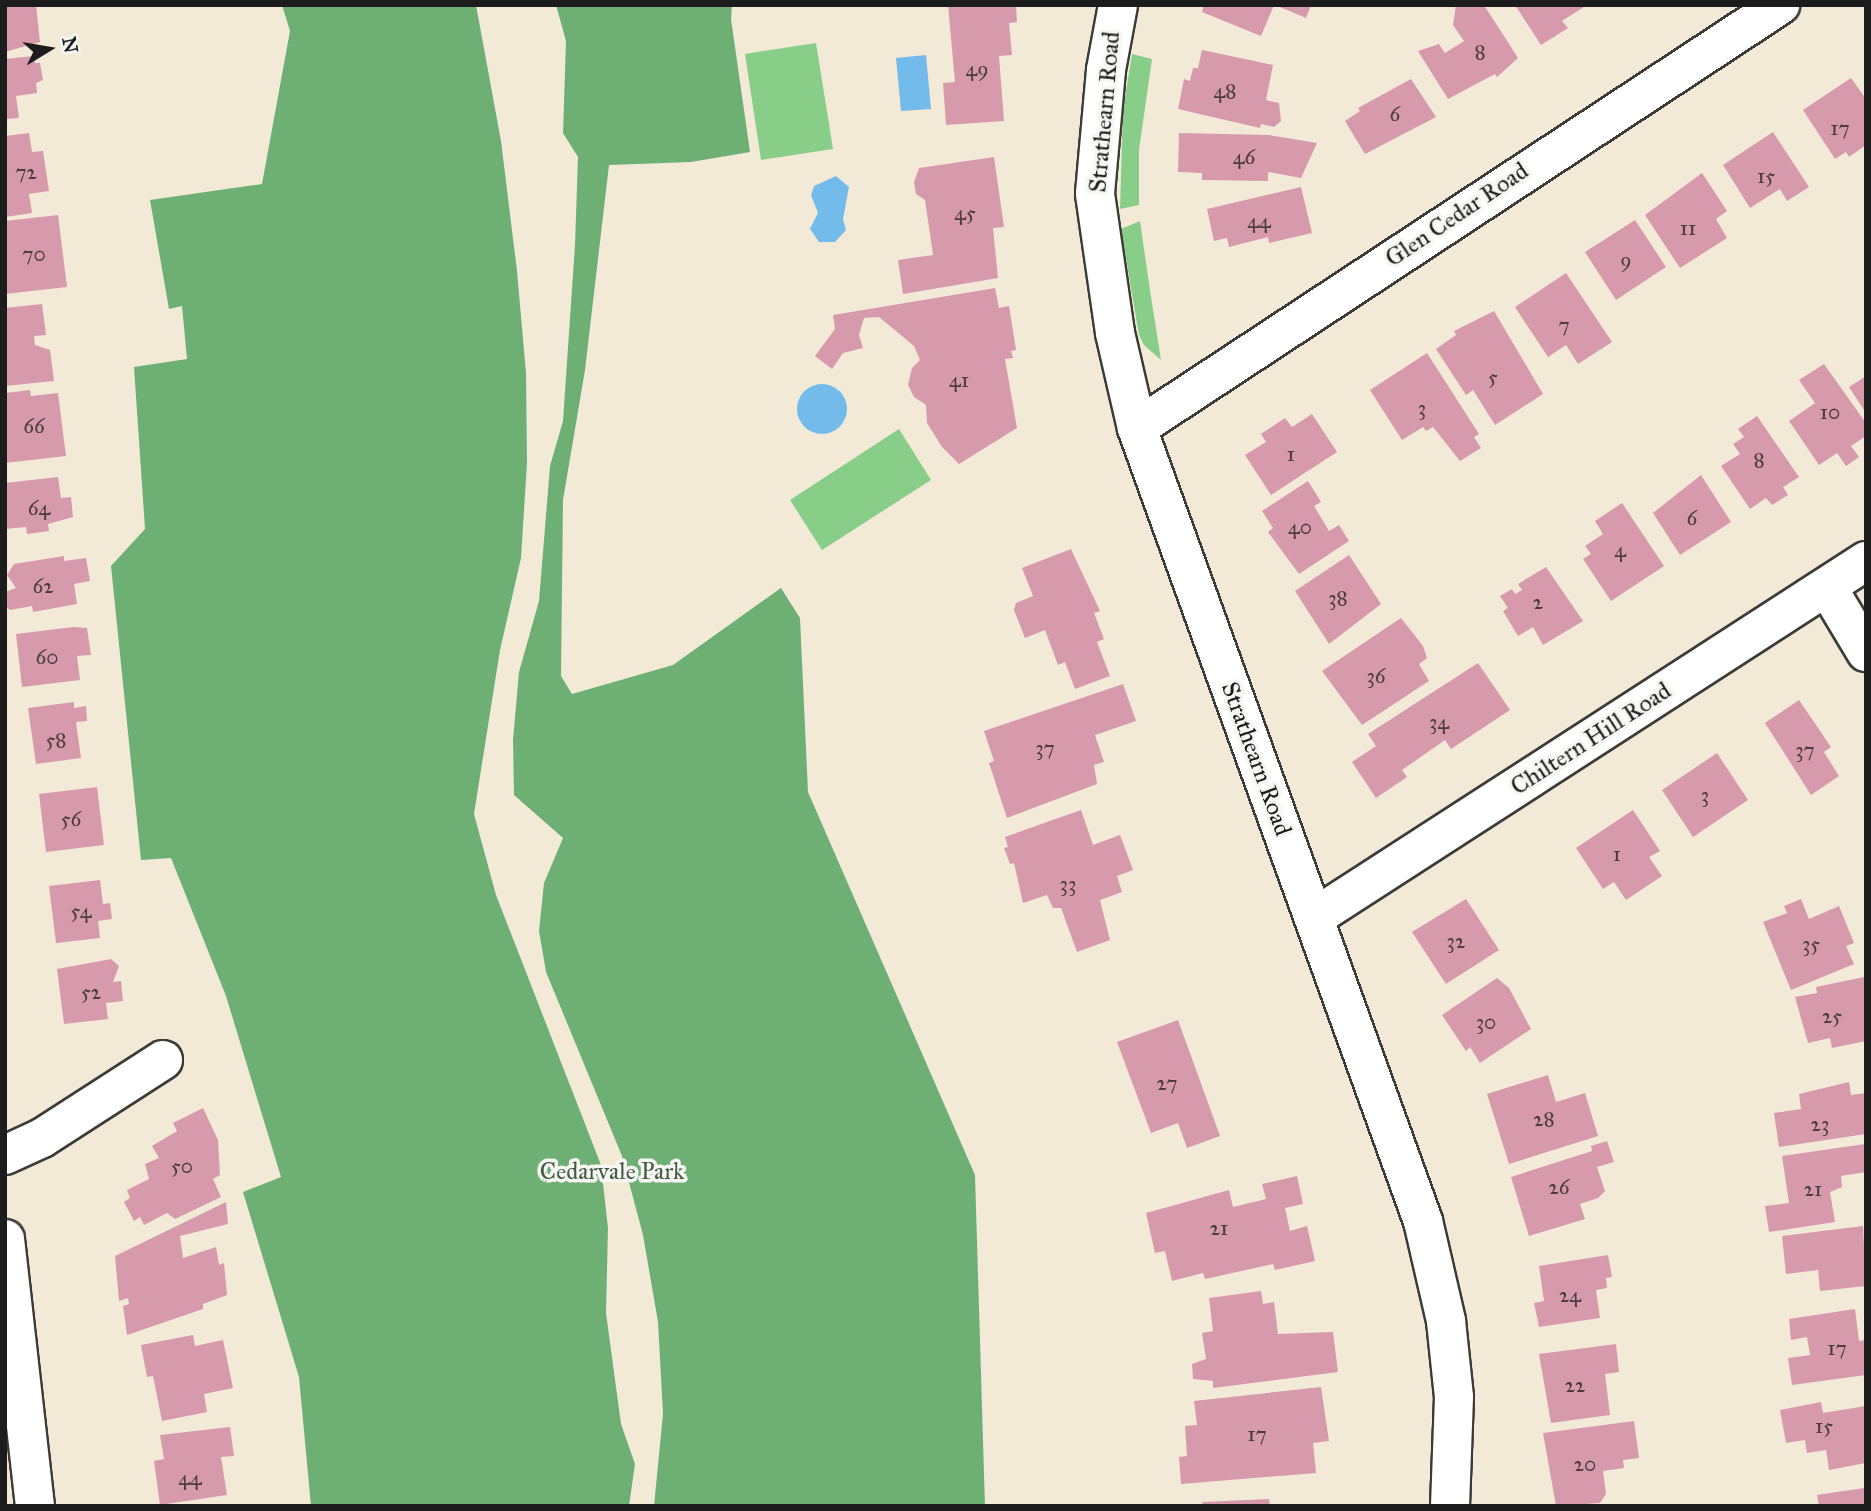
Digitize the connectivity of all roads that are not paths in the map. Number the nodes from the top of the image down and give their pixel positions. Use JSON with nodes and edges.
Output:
{"nodes":[{"id":1,"x":1118,"y":5,"type":"edge"},
{"id":2,"x":1780,"y":5,"type":"edge"},
{"id":3,"x":1137,"y":428,"type":"junction"},
{"id":4,"x":1866,"y":561,"type":"edge"},
{"id":5,"x":1827,"y":587,"type":"junction"},
{"id":6,"x":1866,"y":652,"type":"edge"},
{"id":7,"x":1315,"y":917,"type":"junction"},
{"id":8,"x":163,"y":1060,"type":"dead end"},
{"id":9,"x":5,"y":1156,"type":"edge"},
{"id":10,"x":5,"y":1239,"type":"edge"},
{"id":11,"x":35,"y":1506,"type":"edge"},
{"id":12,"x":1450,"y":1506,"type":"edge"}],
"edges":[{"from":1,"to":3,"type":"street","name":"Strathearn Road"},
{"from":2,"to":3,"type":"street","name":"Glen Cedar Road"},
{"from":3,"to":7,"type":"street","name":"Strathearn Road"},
{"from":4,"to":5,"type":"street","name":"Chiltern Hill Road"},
{"from":5,"to":6,"type":"street"},
{"from":5,"to":7,"type":"street","name":"Chiltern Hill Road"},
{"from":7,"to":12,"type":"street","name":"Strathearn Road"},
{"from":8,"to":9,"type":"street"},
{"from":10,"to":11,"type":"street"}]}
